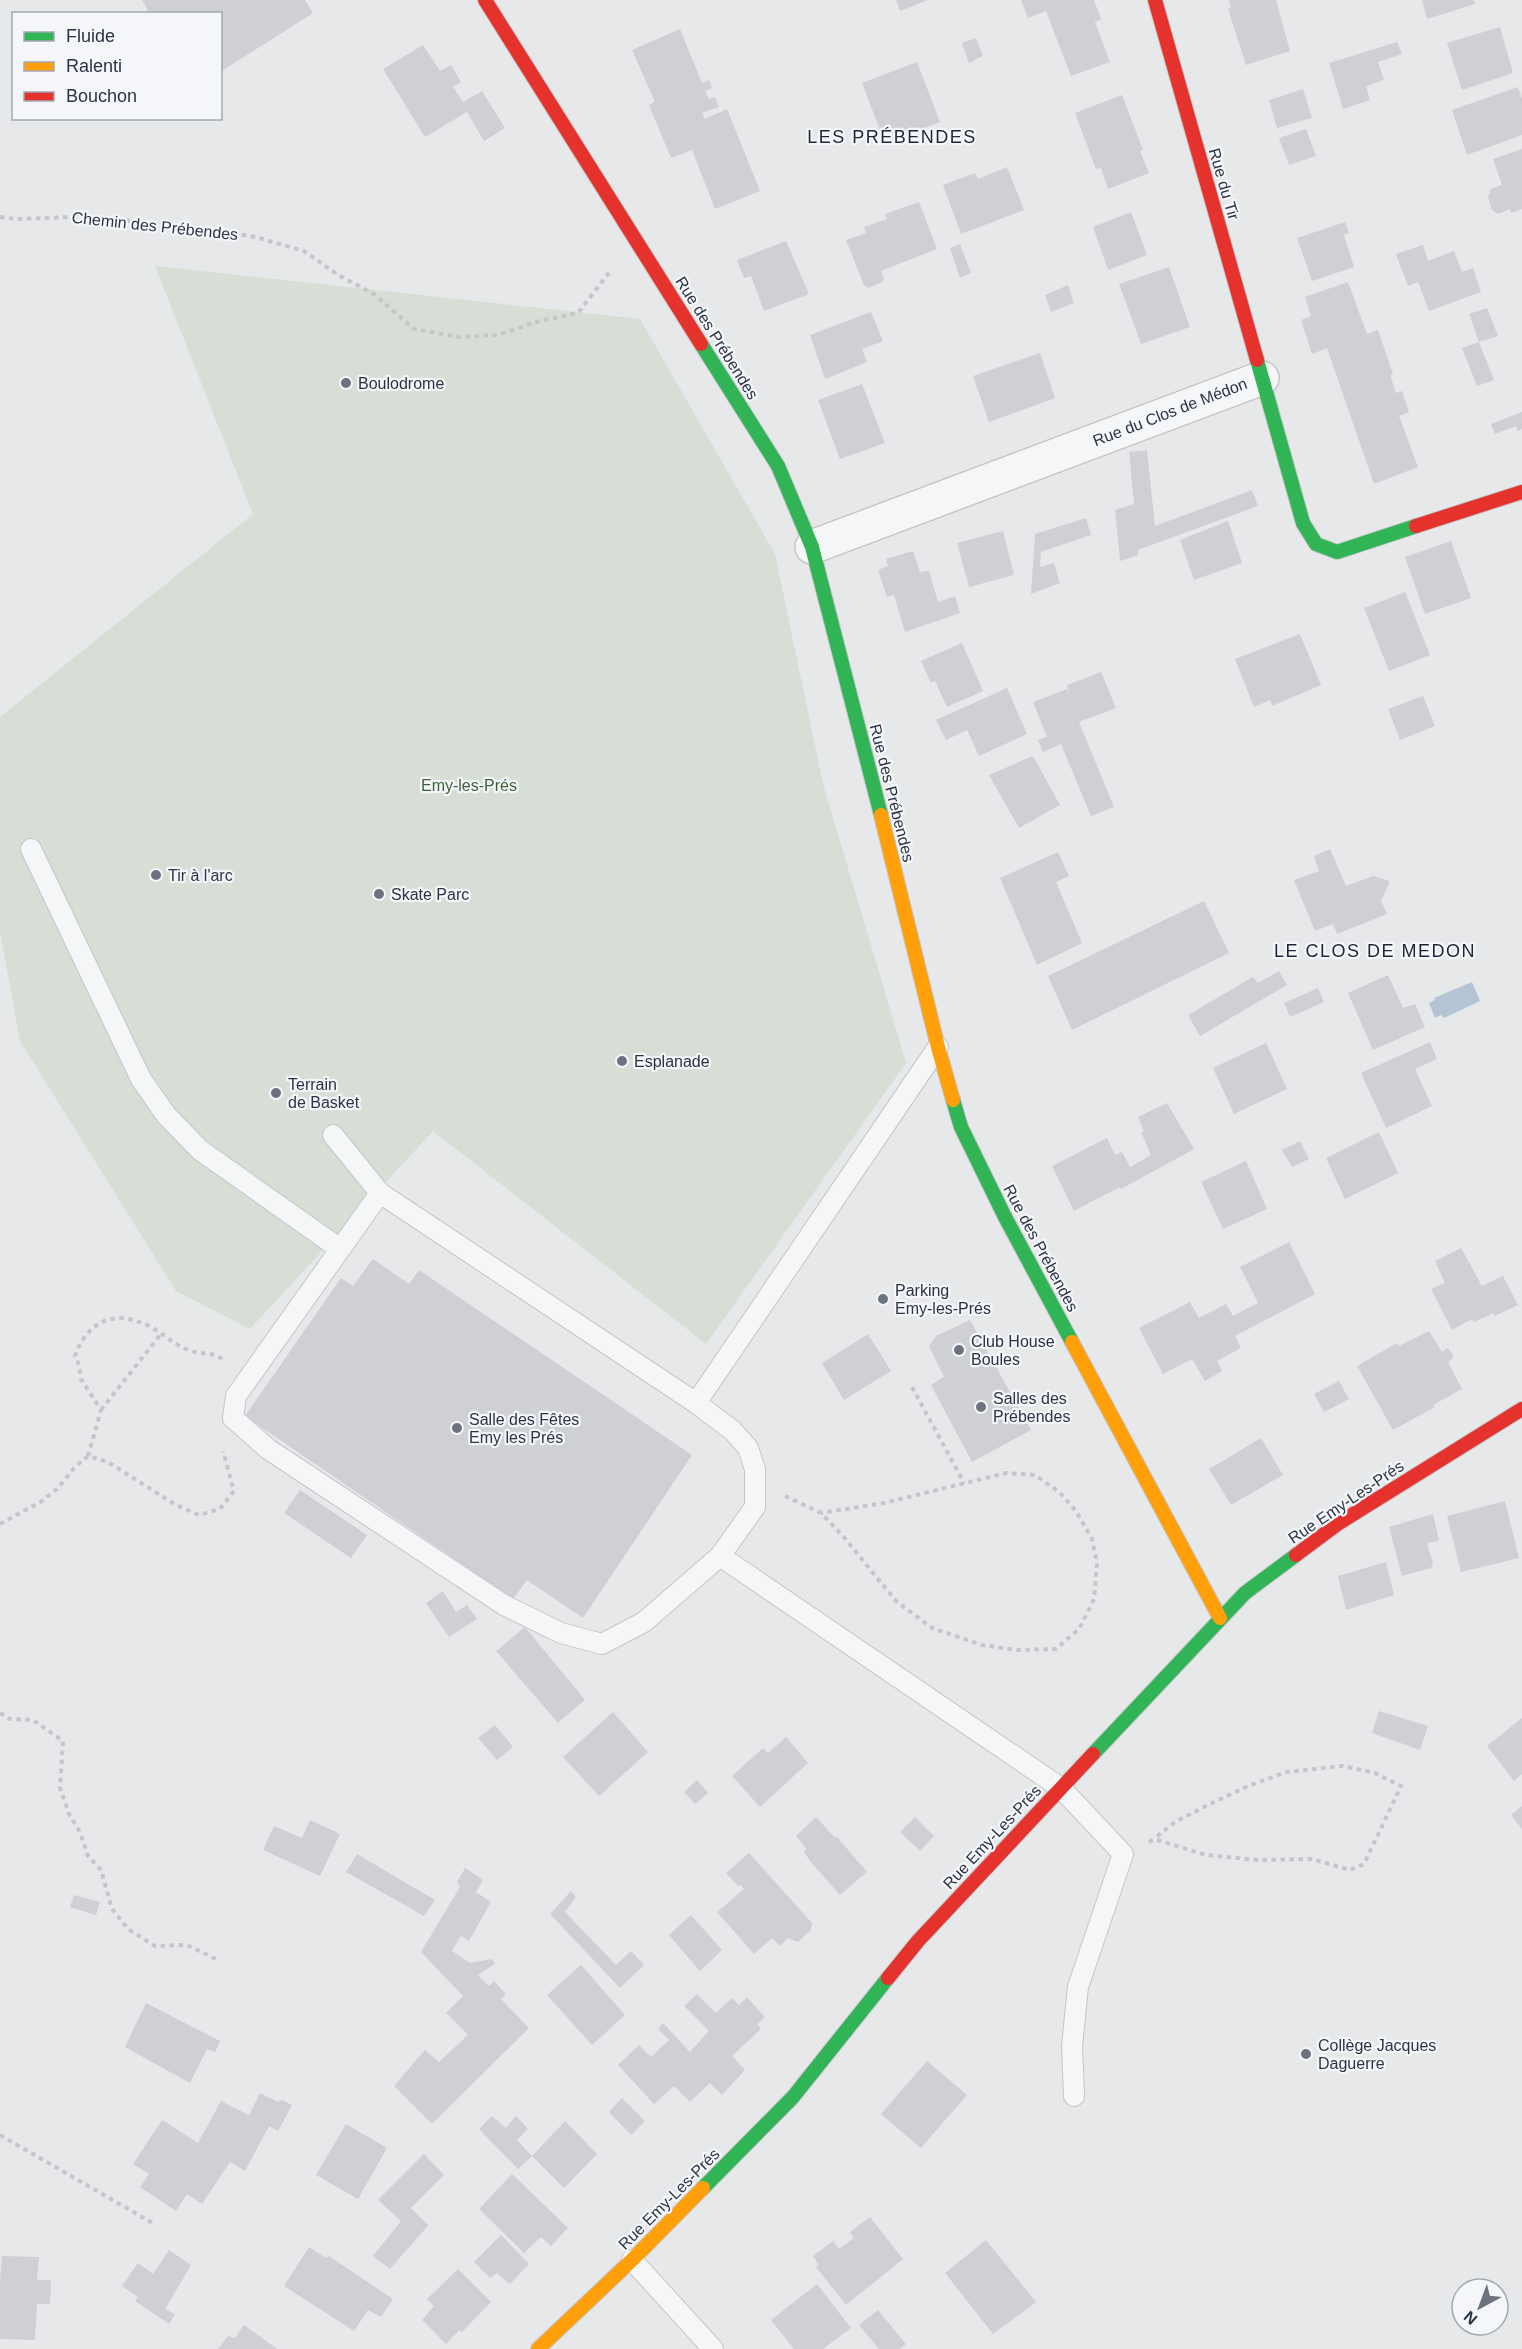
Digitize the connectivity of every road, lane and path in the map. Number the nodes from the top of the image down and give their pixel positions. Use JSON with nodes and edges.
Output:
{"nodes":[{"id":1,"x":485,"y":0,"type":"edge"},
{"id":2,"x":1155,"y":0,"type":"edge"},
{"id":3,"x":0,"y":217,"type":"edge"},
{"id":4,"x":631,"y":232,"type":"junction"},
{"id":5,"x":1262,"y":378,"type":"junction"},
{"id":6,"x":1522,"y":492,"type":"edge"},
{"id":7,"x":812,"y":547,"type":"junction"},
{"id":8,"x":31,"y":849,"type":"dead end"},
{"id":9,"x":938,"y":1047,"type":"junction"},
{"id":10,"x":333,"y":1136,"type":"dead end"},
{"id":11,"x":380,"y":1193,"type":"junction"},
{"id":12,"x":340,"y":1249,"type":"junction"},
{"id":13,"x":161,"y":1334,"type":"junction"},
{"id":14,"x":250,"y":1379,"type":"junction"},
{"id":15,"x":912,"y":1387,"type":"dead end"},
{"id":16,"x":696,"y":1403,"type":"junction"},
{"id":17,"x":101,"y":1410,"type":"junction"},
{"id":18,"x":1520,"y":1416,"type":"edge"},
{"id":19,"x":242,"y":1426,"type":"junction"},
{"id":20,"x":88,"y":1456,"type":"junction"},
{"id":21,"x":964,"y":1484,"type":"junction"},
{"id":22,"x":755,"y":1492,"type":"junction"},
{"id":23,"x":821,"y":1513,"type":"junction"},
{"id":24,"x":0,"y":1524,"type":"edge"},
{"id":25,"x":720,"y":1556,"type":"junction"},
{"id":26,"x":1220,"y":1618,"type":"junction"},
{"id":27,"x":0,"y":1713,"type":"edge"},
{"id":28,"x":1061,"y":1788,"type":"junction"},
{"id":29,"x":1154,"y":1839,"type":"junction"},
{"id":30,"x":1124,"y":1854,"type":"junction"},
{"id":31,"x":218,"y":1960,"type":"dead end"},
{"id":32,"x":1074,"y":2096,"type":"dead end"},
{"id":33,"x":0,"y":2135,"type":"edge"},
{"id":34,"x":156,"y":2225,"type":"dead end"},
{"id":35,"x":633,"y":2260,"type":"junction"},
{"id":36,"x":538,"y":2349,"type":"edge"},
{"id":37,"x":713,"y":2349,"type":"edge"}],
"edges":[{"from":1,"to":4,"type":"street","name":"Rue des Prébendes"},
{"from":2,"to":5,"type":"street","name":"Rue du Tir"},
{"from":3,"to":4,"type":"path","name":"Chemin des Prébendes"},
{"from":4,"to":7,"type":"street","name":"Rue des Prébendes"},
{"from":5,"to":6,"type":"street","name":"Rue du Clos de Médon"},
{"from":5,"to":7,"type":"street","name":"Rue du Clos de Médon"},
{"from":7,"to":9,"type":"street","name":"Rue des Prébendes"},
{"from":8,"to":12,"type":"lane"},
{"from":9,"to":16,"type":"lane"},
{"from":9,"to":26,"type":"street","name":"Rue des Prébendes"},
{"from":10,"to":11,"type":"lane"},
{"from":11,"to":12,"type":"lane"},
{"from":11,"to":16,"type":"lane"},
{"from":12,"to":14,"type":"lane"},
{"from":13,"to":14,"type":"path"},
{"from":13,"to":17,"type":"path"},
{"from":13,"to":17,"type":"path"},
{"from":14,"to":19,"type":"lane"},
{"from":15,"to":21,"type":"path"},
{"from":16,"to":22,"type":"lane"},
{"from":17,"to":20,"type":"path"},
{"from":18,"to":26,"type":"street","name":"Rue Emy-Les-Prés"},
{"from":19,"to":20,"type":"path"},
{"from":19,"to":25,"type":"lane"},
{"from":20,"to":24,"type":"path"},
{"from":21,"to":23,"type":"path"},
{"from":21,"to":23,"type":"path"},
{"from":22,"to":23,"type":"path"},
{"from":22,"to":25,"type":"lane"},
{"from":25,"to":28,"type":"lane"},
{"from":26,"to":28,"type":"street","name":"Rue Emy-Les-Prés"},
{"from":27,"to":31,"type":"path"},
{"from":28,"to":30,"type":"lane"},
{"from":28,"to":35,"type":"street","name":"Rue Emy-Les-Prés"},
{"from":29,"to":29,"type":"path"},
{"from":29,"to":30,"type":"path"},
{"from":30,"to":32,"type":"lane"},
{"from":33,"to":34,"type":"path"},
{"from":35,"to":36,"type":"street","name":"Rue Emy-Les-Prés"},
{"from":35,"to":37,"type":"lane"}]}
